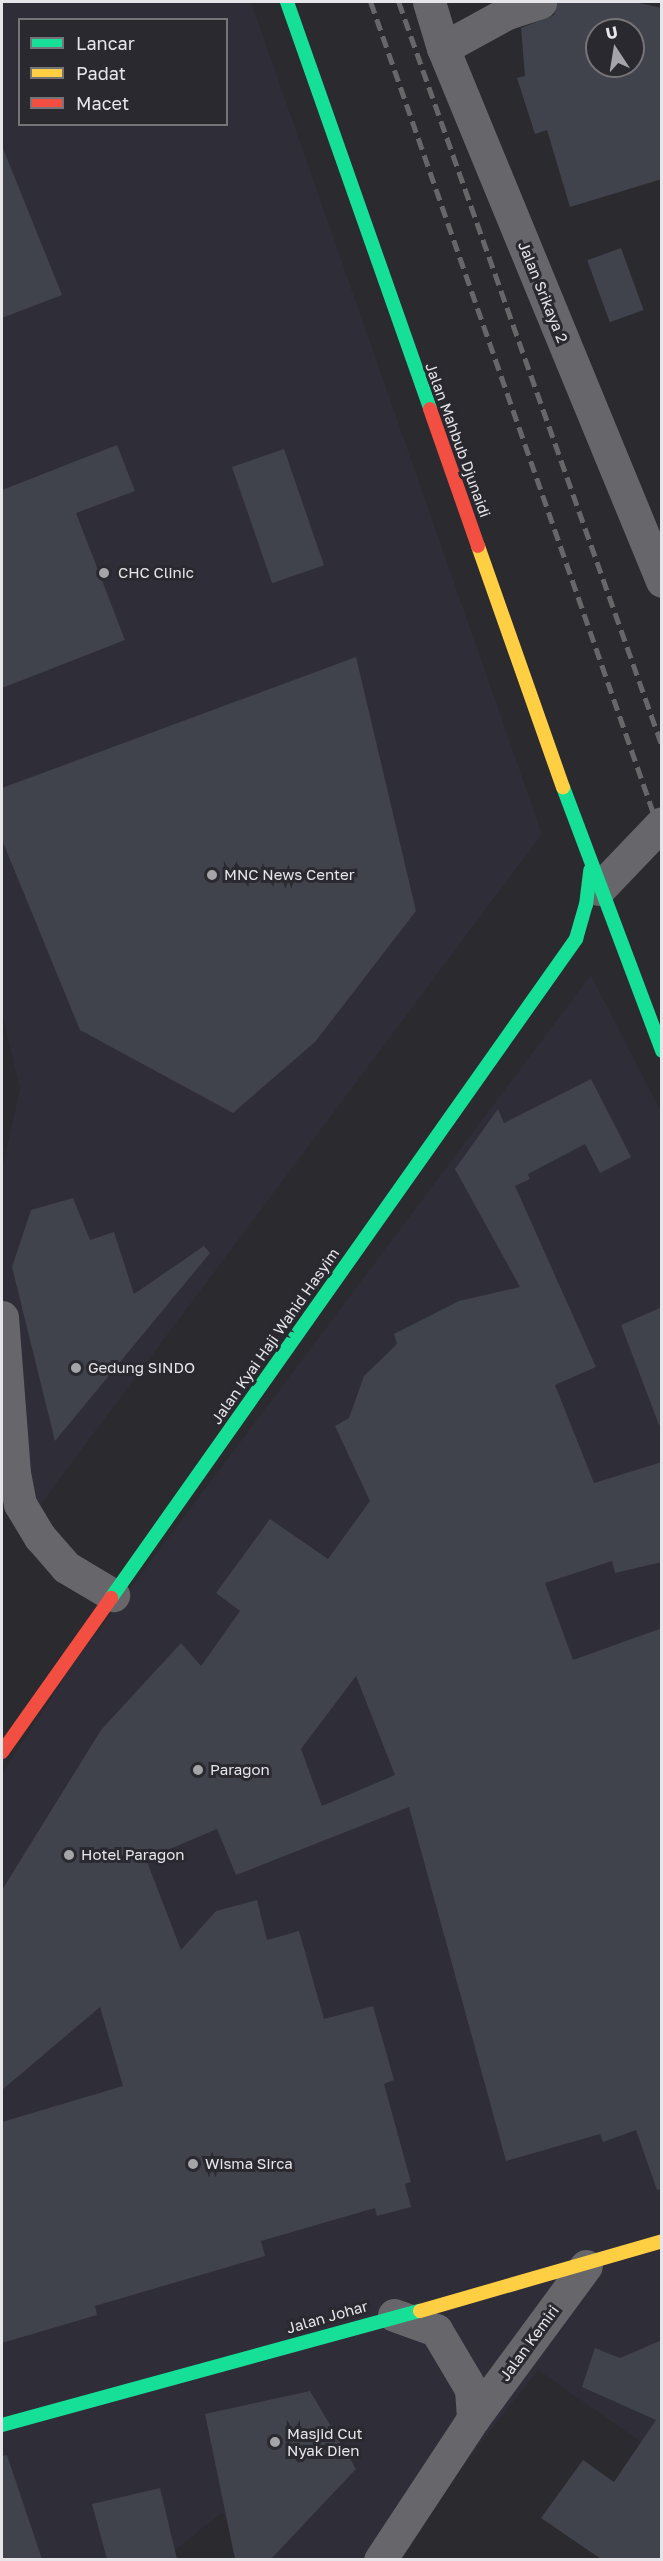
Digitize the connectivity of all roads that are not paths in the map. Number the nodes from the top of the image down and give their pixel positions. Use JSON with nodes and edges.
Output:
{"nodes":[{"id":1,"x":287,"y":2,"type":"edge"},
{"id":2,"x":429,"y":2,"type":"edge"},
{"id":3,"x":540,"y":2,"type":"edge"},
{"id":4,"x":443,"y":48,"type":"junction"},
{"id":5,"x":662,"y":581,"type":"edge"},
{"id":6,"x":662,"y":823,"type":"edge"},
{"id":7,"x":595,"y":877,"type":"junction"},
{"id":8,"x":576,"y":939,"type":"junction"},
{"id":9,"x":626,"y":949,"type":"junction"},
{"id":10,"x":662,"y":1051,"type":"edge"},
{"id":11,"x":2,"y":1317,"type":"edge"},
{"id":12,"x":11,"y":1500,"type":"edge"},
{"id":13,"x":113,"y":1594,"type":"junction"},
{"id":14,"x":2,"y":1752,"type":"edge"},
{"id":15,"x":662,"y":2241,"type":"edge"},
{"id":16,"x":586,"y":2266,"type":"junction"},
{"id":17,"x":394,"y":2315,"type":"junction"},
{"id":18,"x":473,"y":2419,"type":"junction"},
{"id":19,"x":2,"y":2425,"type":"edge"},
{"id":20,"x":380,"y":2559,"type":"edge"}],
"edges":[{"from":1,"to":7,"type":"street","name":"Jalan Mahbub Djunaidi"},
{"from":2,"to":4,"type":"street","name":"Jalan Srikaya 2"},
{"from":3,"to":4,"type":"street"},
{"from":4,"to":5,"type":"street","name":"Jalan Srikaya 2"},
{"from":6,"to":7,"type":"street"},
{"from":7,"to":8,"type":"street","name":"Jalan Kyai Haji Wahid Hasyim"},
{"from":7,"to":9,"type":"street","name":"Jalan Mahbub Djunaidi"},
{"from":8,"to":9,"type":"street"},
{"from":8,"to":13,"type":"street","name":"Jalan Kyai Haji Wahid Hasyim"},
{"from":9,"to":10,"type":"street","name":"Jalan Mahbub Djunaidi"},
{"from":11,"to":12,"type":"street"},
{"from":12,"to":13,"type":"street"},
{"from":13,"to":14,"type":"street","name":"Jalan Kyai Haji Wahid Hasyim"},
{"from":15,"to":16,"type":"street","name":"Jalan Johar"},
{"from":16,"to":17,"type":"street","name":"Jalan Johar"},
{"from":16,"to":18,"type":"street","name":"Jalan Kemiri"},
{"from":17,"to":18,"type":"street"},
{"from":17,"to":19,"type":"street","name":"Jalan Johar"},
{"from":18,"to":20,"type":"street","name":"Jalan Kemiri"}]}
